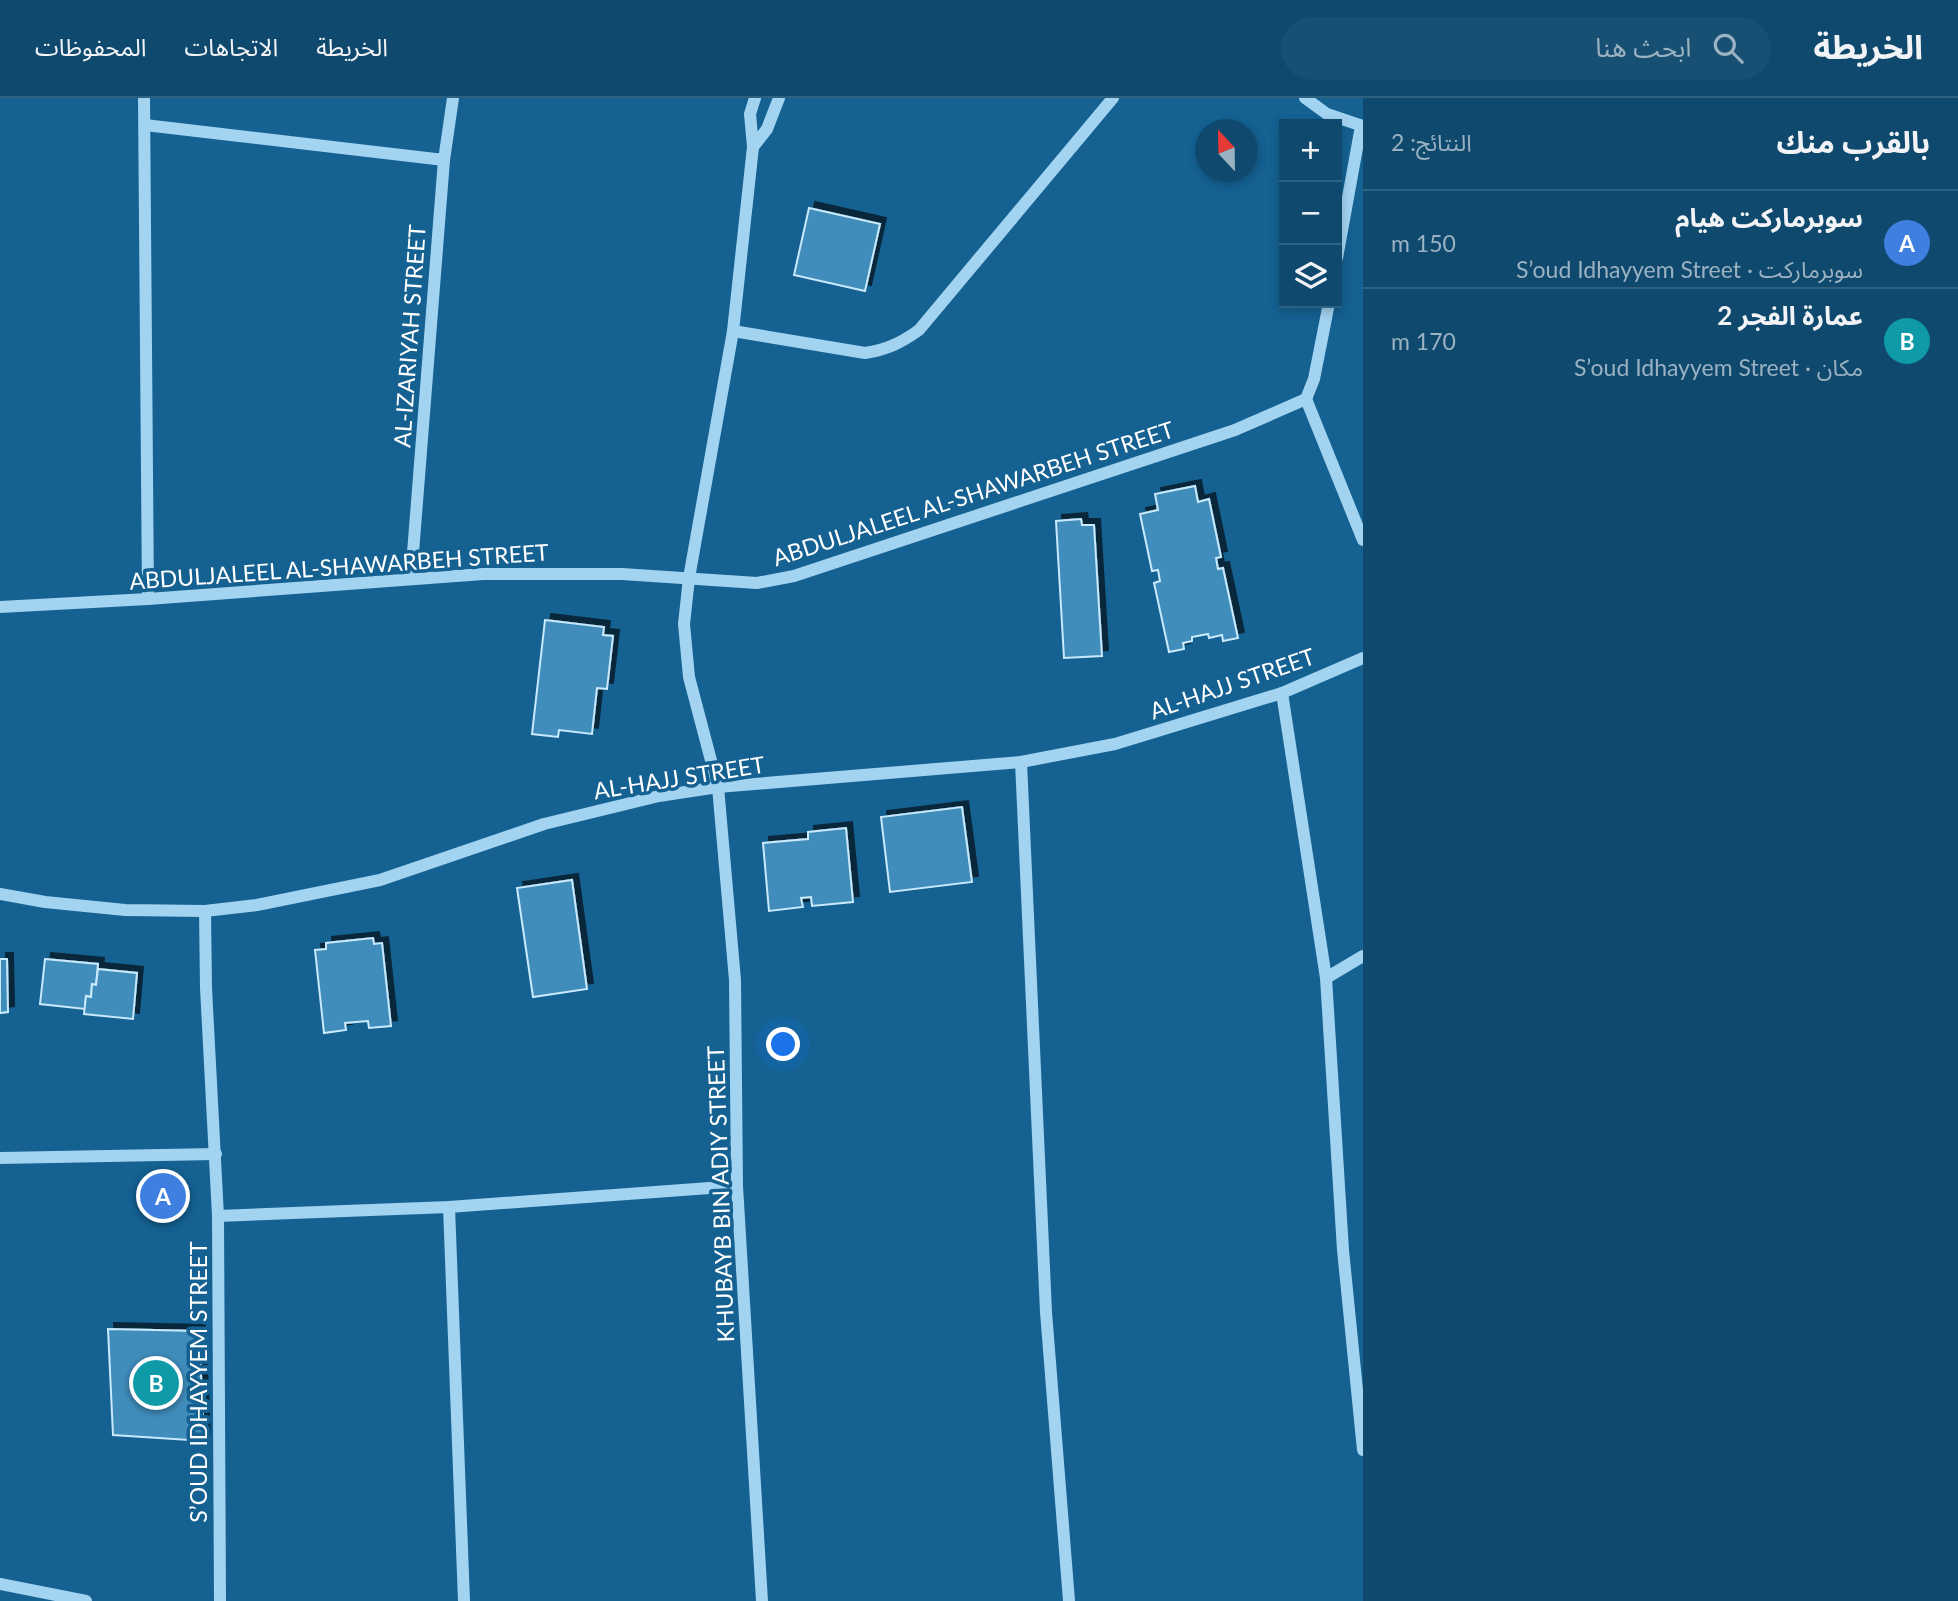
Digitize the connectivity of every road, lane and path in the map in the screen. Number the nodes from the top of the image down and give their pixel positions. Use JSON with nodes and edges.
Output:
{"nodes":[{"id":1,"x":144,"y":98,"type":"edge"},
{"id":2,"x":453,"y":98,"type":"edge"},
{"id":3,"x":755,"y":98,"type":"edge"},
{"id":4,"x":779,"y":98,"type":"edge"},
{"id":5,"x":1113,"y":98,"type":"edge"},
{"id":6,"x":1305,"y":98,"type":"edge"},
{"id":7,"x":145,"y":125,"type":"junction"},
{"id":8,"x":1362,"y":126,"type":"edge"},
{"id":9,"x":753,"y":146,"type":"junction"},
{"id":10,"x":444,"y":160,"type":"junction"},
{"id":11,"x":1339,"y":245,"type":"edge"},
{"id":12,"x":1328,"y":308,"type":"edge"},
{"id":13,"x":733,"y":331,"type":"junction"},
{"id":14,"x":1306,"y":399,"type":"junction"},
{"id":15,"x":1363,"y":540,"type":"edge"},
{"id":16,"x":411,"y":578,"type":"junction"},
{"id":17,"x":689,"y":578,"type":"junction"},
{"id":18,"x":148,"y":600,"type":"junction"},
{"id":19,"x":0,"y":607,"type":"edge"},
{"id":20,"x":1363,"y":658,"type":"edge"},
{"id":21,"x":1282,"y":693,"type":"junction"},
{"id":22,"x":1021,"y":762,"type":"junction"},
{"id":23,"x":718,"y":787,"type":"junction"},
{"id":24,"x":0,"y":894,"type":"edge"},
{"id":25,"x":205,"y":911,"type":"junction"},
{"id":26,"x":1363,"y":957,"type":"edge"},
{"id":27,"x":1326,"y":978,"type":"junction"},
{"id":28,"x":216,"y":1154,"type":"junction"},
{"id":29,"x":0,"y":1158,"type":"edge"},
{"id":30,"x":737,"y":1186,"type":"junction"},
{"id":31,"x":449,"y":1207,"type":"junction"},
{"id":32,"x":218,"y":1216,"type":"junction"},
{"id":33,"x":1363,"y":1450,"type":"edge"},
{"id":34,"x":0,"y":1584,"type":"edge"},
{"id":35,"x":86,"y":1601,"type":"edge"},
{"id":36,"x":220,"y":1601,"type":"edge"},
{"id":37,"x":464,"y":1601,"type":"edge"},
{"id":38,"x":762,"y":1601,"type":"edge"},
{"id":39,"x":1069,"y":1601,"type":"edge"}],
"edges":[{"from":1,"to":7,"type":"street"},
{"from":2,"to":10,"type":"street","name":"AL-IZARIYAH STREET"},
{"from":3,"to":9,"type":"street","name":"KHUBAYB BIN ADIY STREET"},
{"from":4,"to":9,"type":"street"},
{"from":5,"to":13,"type":"street"},
{"from":6,"to":8,"type":"street"},
{"from":7,"to":10,"type":"street"},
{"from":7,"to":18,"type":"street"},
{"from":8,"to":11,"type":"street"},
{"from":9,"to":13,"type":"street","name":"KHUBAYB BIN ADIY STREET"},
{"from":10,"to":16,"type":"street","name":"AL-IZARIYAH STREET"},
{"from":12,"to":14,"type":"street"},
{"from":13,"to":17,"type":"street","name":"KHUBAYB BIN ADIY STREET"},
{"from":14,"to":15,"type":"street"},
{"from":14,"to":17,"type":"street","name":"ABDULJALEEL AL-SHAWARBEH STREET"},
{"from":16,"to":17,"type":"street","name":"ABDULJALEEL AL-SHAWARBEH STREET"},
{"from":16,"to":18,"type":"street","name":"ABDULJALEEL AL-SHAWARBEH STREET"},
{"from":17,"to":23,"type":"street","name":"KHUBAYB BIN ADIY STREET"},
{"from":18,"to":19,"type":"street","name":"ABDULJALEEL AL-SHAWARBEH STREET"},
{"from":20,"to":21,"type":"street","name":"AL-HAJJ STREET"},
{"from":21,"to":22,"type":"street","name":"AL-HAJJ STREET"},
{"from":21,"to":27,"type":"street"},
{"from":22,"to":23,"type":"street","name":"AL-HAJJ STREET"},
{"from":22,"to":39,"type":"street"},
{"from":23,"to":25,"type":"street","name":"AL-HAJJ STREET"},
{"from":23,"to":30,"type":"street","name":"KHUBAYB BIN ADIY STREET"},
{"from":24,"to":25,"type":"street","name":"AL-HAJJ STREET"},
{"from":25,"to":28,"type":"street","name":"S’OUD IDHAYYEM STREET"},
{"from":26,"to":27,"type":"street"},
{"from":27,"to":33,"type":"street"},
{"from":28,"to":29,"type":"street"},
{"from":28,"to":32,"type":"street","name":"S’OUD IDHAYYEM STREET"},
{"from":30,"to":31,"type":"street"},
{"from":30,"to":38,"type":"street","name":"KHUBAYB BIN ADIY STREET"},
{"from":31,"to":32,"type":"street"},
{"from":31,"to":37,"type":"street"},
{"from":32,"to":36,"type":"street","name":"S’OUD IDHAYYEM STREET"},
{"from":34,"to":35,"type":"street"}]}
